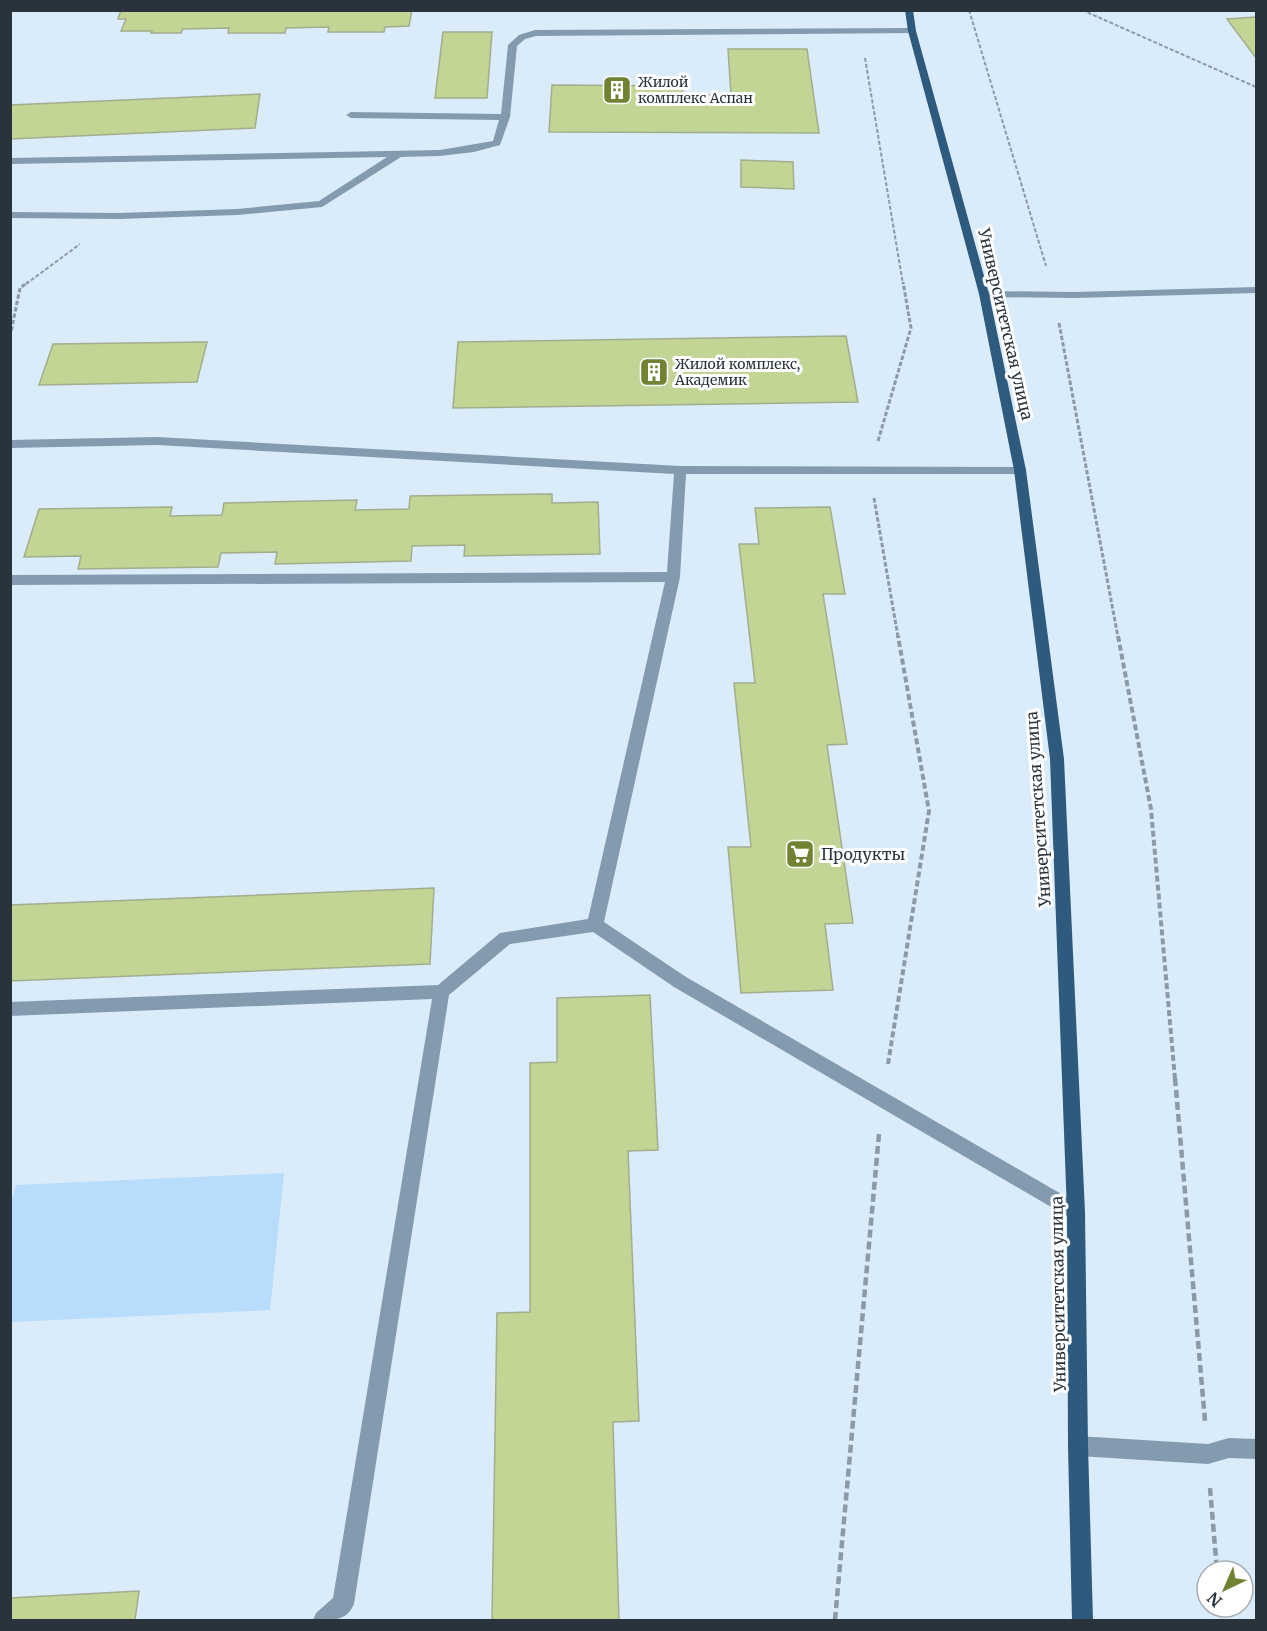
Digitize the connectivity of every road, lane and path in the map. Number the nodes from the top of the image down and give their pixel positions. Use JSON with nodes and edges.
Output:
{"nodes":[{"id":1,"x":909,"y":10,"type":"edge"},
{"id":2,"x":969,"y":10,"type":"edge"},
{"id":3,"x":1082,"y":10,"type":"edge"},
{"id":4,"x":912,"y":31,"type":"junction"},
{"id":5,"x":858,"y":32,"type":"junction"},
{"id":6,"x":1257,"y":87,"type":"edge"},
{"id":7,"x":351,"y":115,"type":"dead end"},
{"id":8,"x":504,"y":117,"type":"junction"},
{"id":9,"x":400,"y":153,"type":"junction"},
{"id":10,"x":10,"y":161,"type":"edge"},
{"id":11,"x":10,"y":214,"type":"edge"},
{"id":12,"x":119,"y":216,"type":"junction"},
{"id":13,"x":1257,"y":290,"type":"edge"},
{"id":14,"x":984,"y":294,"type":"junction"},
{"id":15,"x":1054,"y":295,"type":"junction"},
{"id":16,"x":10,"y":337,"type":"edge"},
{"id":17,"x":10,"y":444,"type":"edge"},
{"id":18,"x":680,"y":470,"type":"junction"},
{"id":19,"x":869,"y":470,"type":"junction"},
{"id":20,"x":1020,"y":470,"type":"junction"},
{"id":21,"x":673,"y":577,"type":"junction"},
{"id":22,"x":10,"y":580,"type":"edge"},
{"id":23,"x":595,"y":925,"type":"junction"},
{"id":24,"x":441,"y":992,"type":"junction"},
{"id":25,"x":10,"y":1009,"type":"edge"},
{"id":26,"x":882,"y":1100,"type":"junction"},
{"id":27,"x":1076,"y":1212,"type":"junction"},
{"id":28,"x":1078,"y":1446,"type":"junction"},
{"id":29,"x":1257,"y":1449,"type":"edge"},
{"id":30,"x":1208,"y":1454,"type":"junction"},
{"id":31,"x":1216,"y":1559,"type":"edge"},
{"id":32,"x":323,"y":1620,"type":"edge"},
{"id":33,"x":836,"y":1620,"type":"edge"},
{"id":34,"x":1083,"y":1620,"type":"edge"}],
"edges":[{"from":1,"to":4,"type":"main road","name":"Университетская улица"},
{"from":2,"to":15,"type":"path"},
{"from":3,"to":6,"type":"path"},
{"from":4,"to":5,"type":"street"},
{"from":4,"to":14,"type":"main road","name":"Университетская улица"},
{"from":5,"to":8,"type":"street"},
{"from":5,"to":19,"type":"path"},
{"from":7,"to":8,"type":"street"},
{"from":8,"to":9,"type":"street"},
{"from":9,"to":10,"type":"street"},
{"from":9,"to":12,"type":"street"},
{"from":11,"to":12,"type":"street"},
{"from":12,"to":16,"type":"path"},
{"from":13,"to":15,"type":"street"},
{"from":14,"to":15,"type":"street"},
{"from":14,"to":20,"type":"main road","name":"Университетская улица"},
{"from":15,"to":30,"type":"path"},
{"from":17,"to":18,"type":"street"},
{"from":18,"to":19,"type":"street"},
{"from":18,"to":21,"type":"street"},
{"from":19,"to":20,"type":"street"},
{"from":19,"to":26,"type":"path"},
{"from":20,"to":27,"type":"main road","name":"Университетская улица"},
{"from":21,"to":22,"type":"street"},
{"from":21,"to":23,"type":"street"},
{"from":23,"to":24,"type":"street"},
{"from":23,"to":26,"type":"street"},
{"from":24,"to":25,"type":"street"},
{"from":24,"to":32,"type":"street"},
{"from":26,"to":27,"type":"street"},
{"from":26,"to":33,"type":"path"},
{"from":27,"to":28,"type":"main road","name":"Университетская улица"},
{"from":28,"to":30,"type":"street"},
{"from":28,"to":34,"type":"main road","name":"Университетская улица"},
{"from":29,"to":30,"type":"street"},
{"from":30,"to":31,"type":"path"}]}
